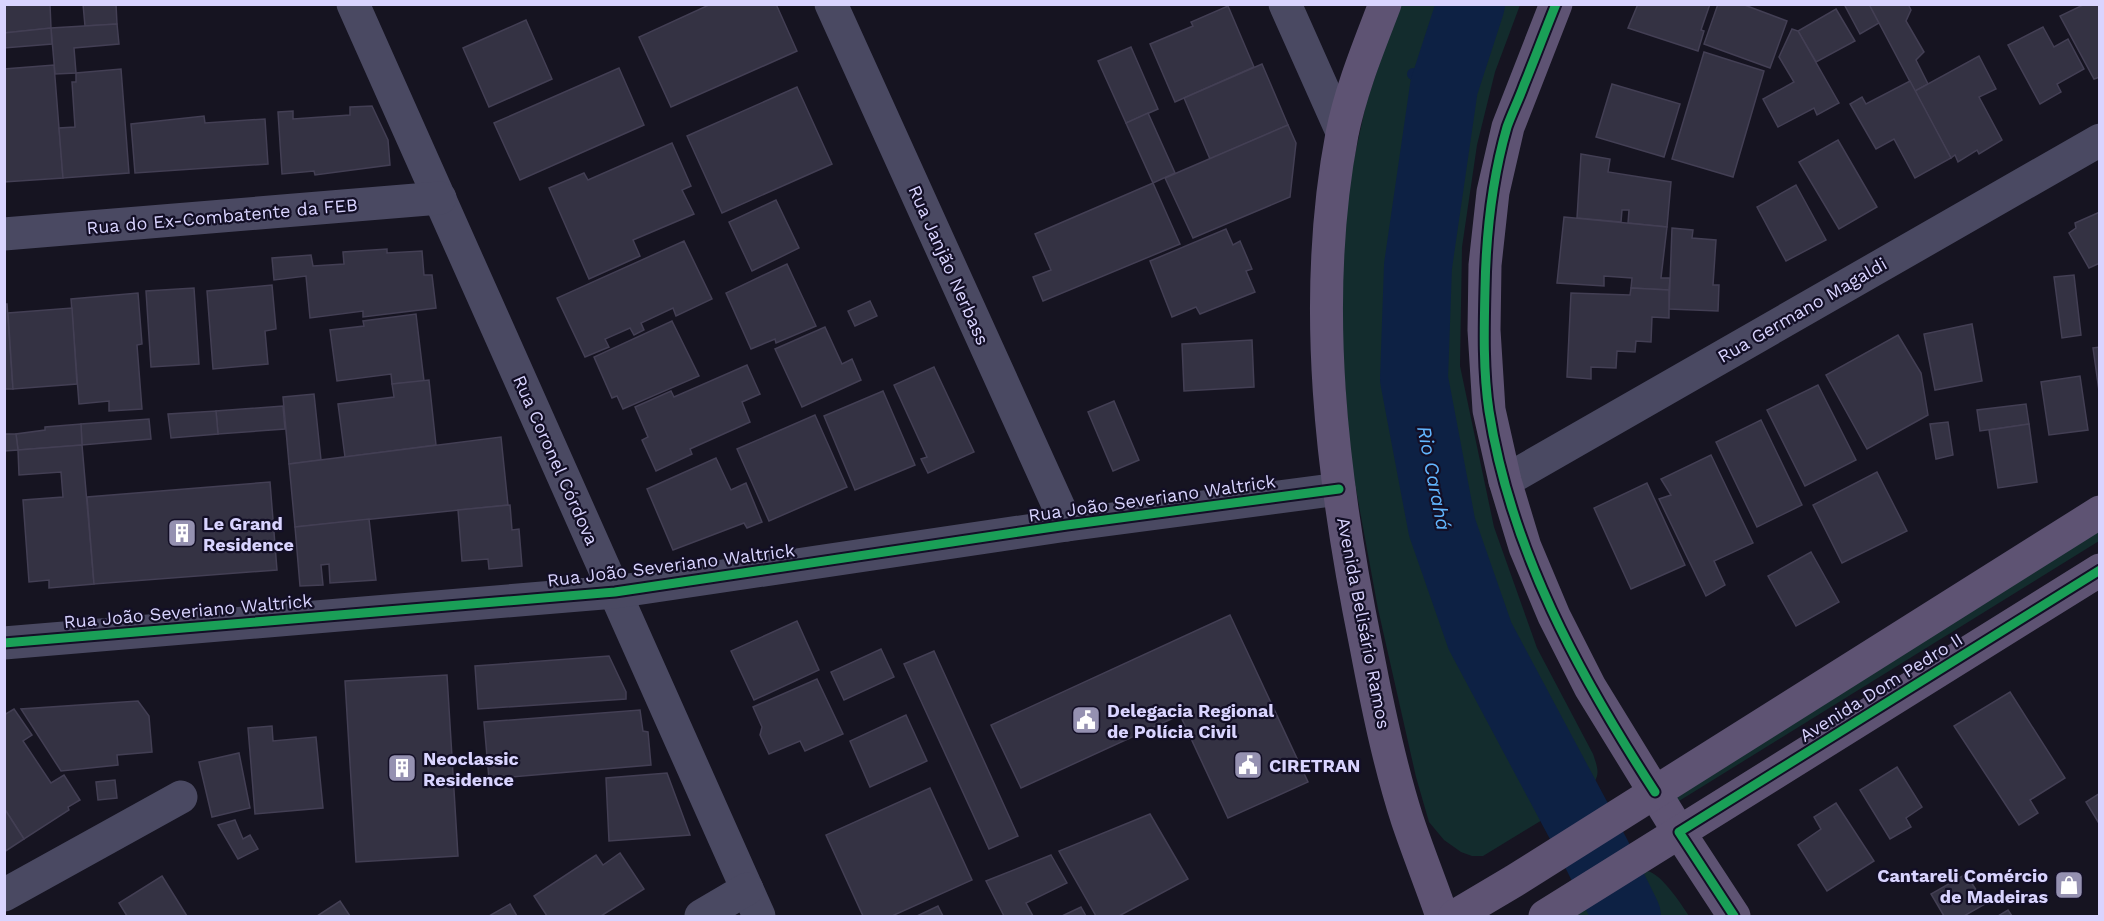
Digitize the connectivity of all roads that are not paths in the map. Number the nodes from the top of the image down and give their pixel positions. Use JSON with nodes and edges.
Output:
{"nodes":[{"id":1,"x":353,"y":4,"type":"edge"},
{"id":2,"x":831,"y":4,"type":"edge"},
{"id":3,"x":1285,"y":4,"type":"edge"},
{"id":4,"x":1385,"y":4,"type":"edge"},
{"id":5,"x":1556,"y":4,"type":"edge"},
{"id":6,"x":1342,"y":132,"type":"junction"},
{"id":7,"x":2100,"y":140,"type":"edge"},
{"id":8,"x":440,"y":198,"type":"junction"},
{"id":9,"x":4,"y":234,"type":"edge"},
{"id":10,"x":1505,"y":481,"type":"junction"},
{"id":11,"x":1339,"y":489,"type":"junction"},
{"id":12,"x":2100,"y":512,"type":"edge"},
{"id":13,"x":1067,"y":525,"type":"junction"},
{"id":14,"x":2100,"y":570,"type":"edge"},
{"id":15,"x":615,"y":592,"type":"junction"},
{"id":16,"x":4,"y":643,"type":"edge"},
{"id":17,"x":181,"y":796,"type":"dead end"},
{"id":18,"x":1644,"y":799,"type":"junction"},
{"id":19,"x":1668,"y":839,"type":"junction"},
{"id":20,"x":4,"y":895,"type":"edge"},
{"id":21,"x":753,"y":903,"type":"edge"},
{"id":22,"x":701,"y":916,"type":"edge"},
{"id":23,"x":1442,"y":916,"type":"edge"},
{"id":24,"x":1455,"y":916,"type":"edge"},
{"id":25,"x":1545,"y":916,"type":"edge"},
{"id":26,"x":1734,"y":916,"type":"edge"}],
"edges":[{"from":1,"to":8,"type":"street","name":"Rua Coronel Córdova"},
{"from":2,"to":13,"type":"street","name":"Rua Janjão Nerbass"},
{"from":3,"to":6,"type":"street"},
{"from":4,"to":6,"type":"main road","name":"Avenida Belisário Ramos"},
{"from":5,"to":10,"type":"main road"},
{"from":6,"to":11,"type":"main road","name":"Avenida Belisário Ramos"},
{"from":7,"to":10,"type":"street","name":"Rua Germano Magaldi"},
{"from":8,"to":9,"type":"street","name":"Rua do Ex-Combatente da FEB"},
{"from":8,"to":15,"type":"street","name":"Rua Coronel Córdova"},
{"from":10,"to":18,"type":"main road"},
{"from":11,"to":13,"type":"street","name":"Rua João Severiano Waltrick"},
{"from":11,"to":23,"type":"main road","name":"Avenida Belisário Ramos"},
{"from":12,"to":18,"type":"main road","name":"Avenida Dom Pedro II"},
{"from":13,"to":15,"type":"street","name":"Rua João Severiano Waltrick"},
{"from":14,"to":19,"type":"main road","name":"Avenida Dom Pedro II"},
{"from":15,"to":16,"type":"street","name":"Rua João Severiano Waltrick"},
{"from":15,"to":21,"type":"street","name":"Rua Coronel Córdova"},
{"from":17,"to":20,"type":"street"},
{"from":18,"to":19,"type":"main road"},
{"from":18,"to":24,"type":"main road","name":"Avenida Dom Pedro II"},
{"from":19,"to":25,"type":"main road","name":"Avenida Dom Pedro II"},
{"from":19,"to":26,"type":"main road"},
{"from":21,"to":22,"type":"street"}]}
